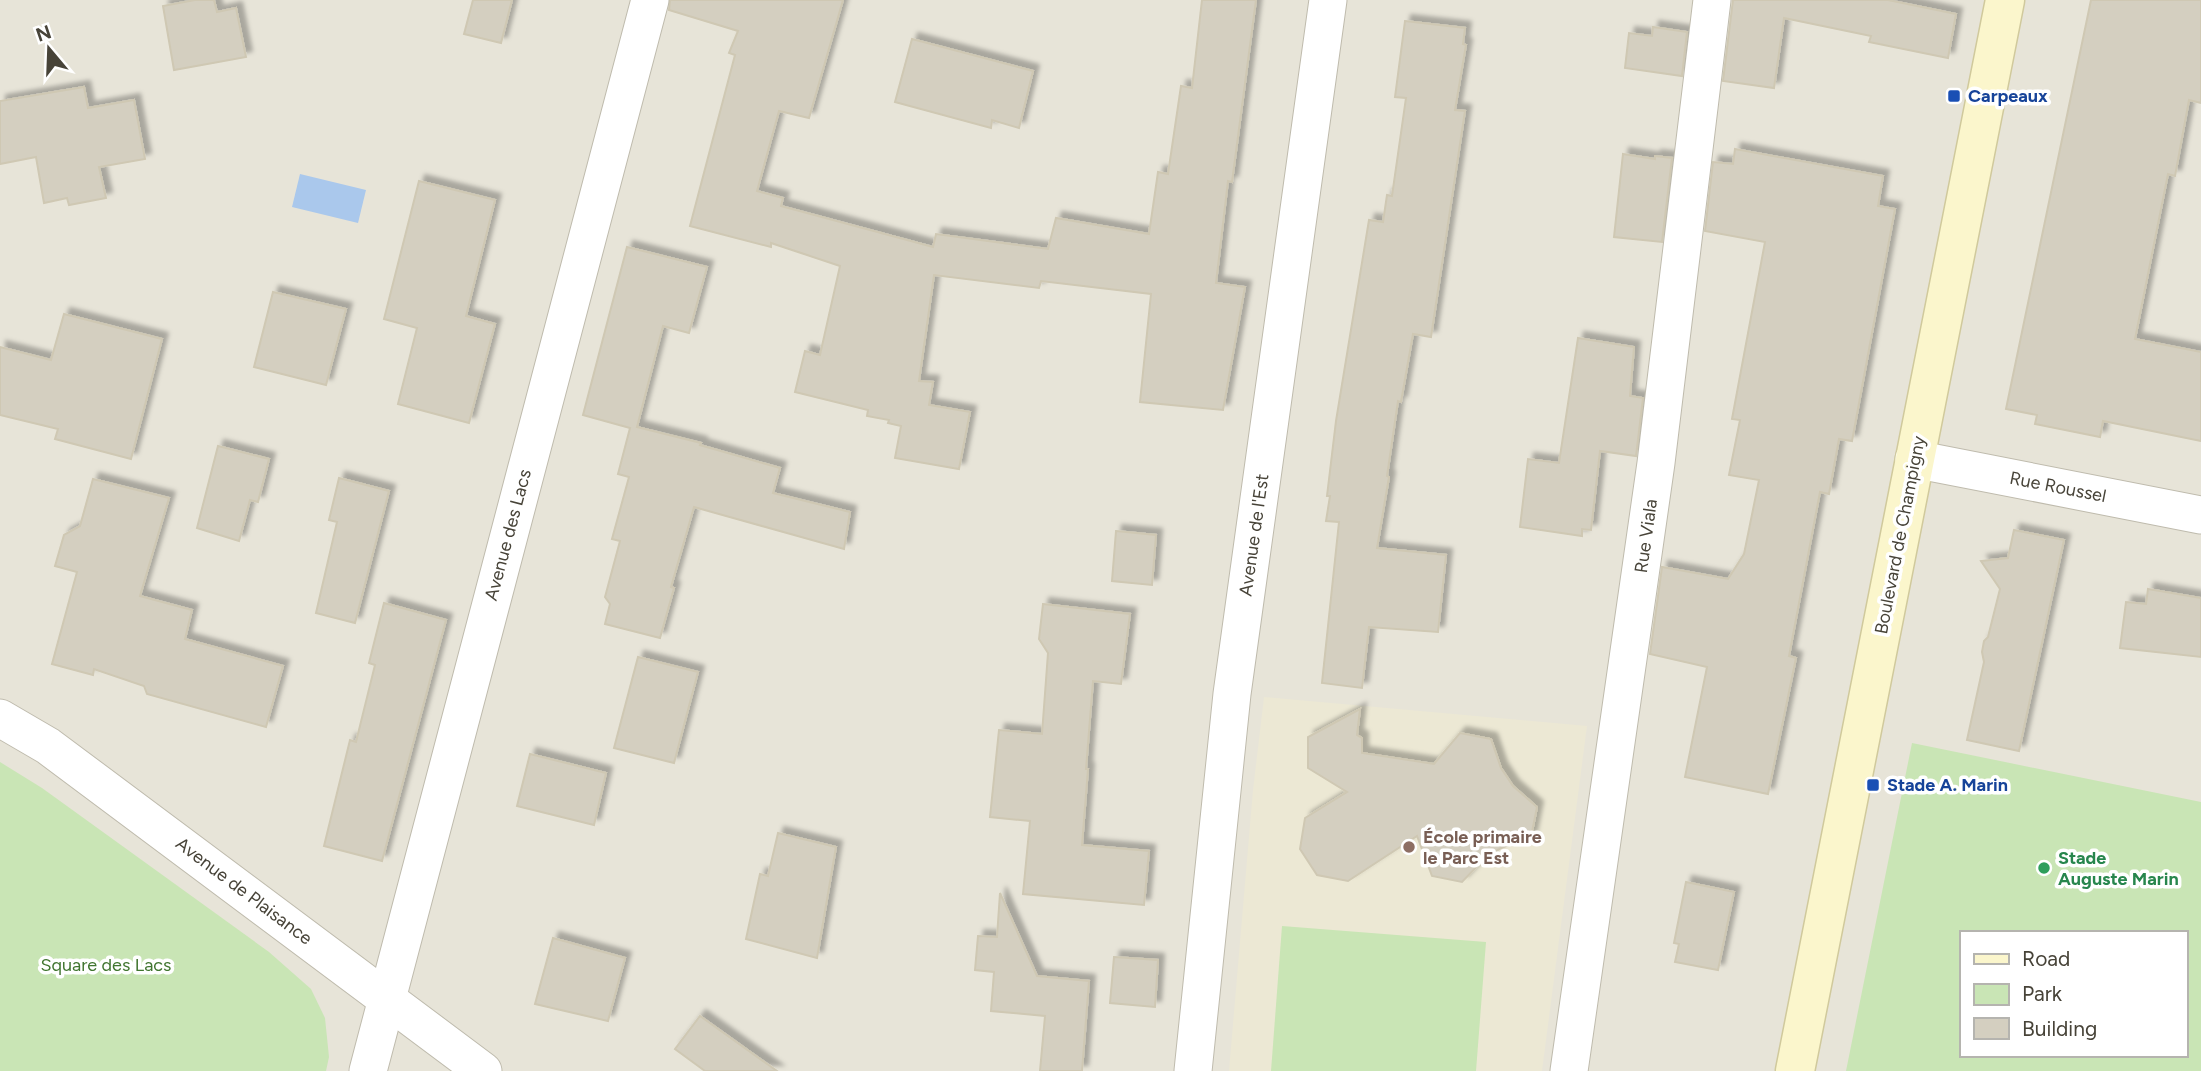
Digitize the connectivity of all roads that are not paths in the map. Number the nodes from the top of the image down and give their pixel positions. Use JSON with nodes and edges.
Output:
{"nodes":[{"id":1,"x":650,"y":0,"type":"edge"},
{"id":2,"x":1328,"y":0,"type":"edge"},
{"id":3,"x":1712,"y":0,"type":"edge"},
{"id":4,"x":2005,"y":0,"type":"edge"},
{"id":5,"x":1914,"y":458,"type":"junction"},
{"id":6,"x":2201,"y":514,"type":"edge"},
{"id":7,"x":0,"y":718,"type":"edge"},
{"id":8,"x":387,"y":998,"type":"junction"},
{"id":9,"x":368,"y":1071,"type":"edge"},
{"id":10,"x":483,"y":1071,"type":"edge"},
{"id":11,"x":1193,"y":1071,"type":"edge"},
{"id":12,"x":1569,"y":1071,"type":"edge"},
{"id":13,"x":1795,"y":1071,"type":"edge"}],
"edges":[{"from":1,"to":8,"type":"street","name":"Avenue des Lacs"},
{"from":2,"to":11,"type":"street","name":"Avenue de l'Est"},
{"from":3,"to":12,"type":"street","name":"Rue Viala"},
{"from":4,"to":5,"type":"main road","name":"Boulevard de Champigny"},
{"from":5,"to":6,"type":"street","name":"Rue Roussel"},
{"from":5,"to":13,"type":"main road","name":"Boulevard de Champigny"},
{"from":7,"to":8,"type":"street","name":"Avenue de Plaisance"},
{"from":8,"to":9,"type":"street","name":"Avenue des Lacs"},
{"from":8,"to":10,"type":"street","name":"Avenue de Plaisance"}]}
